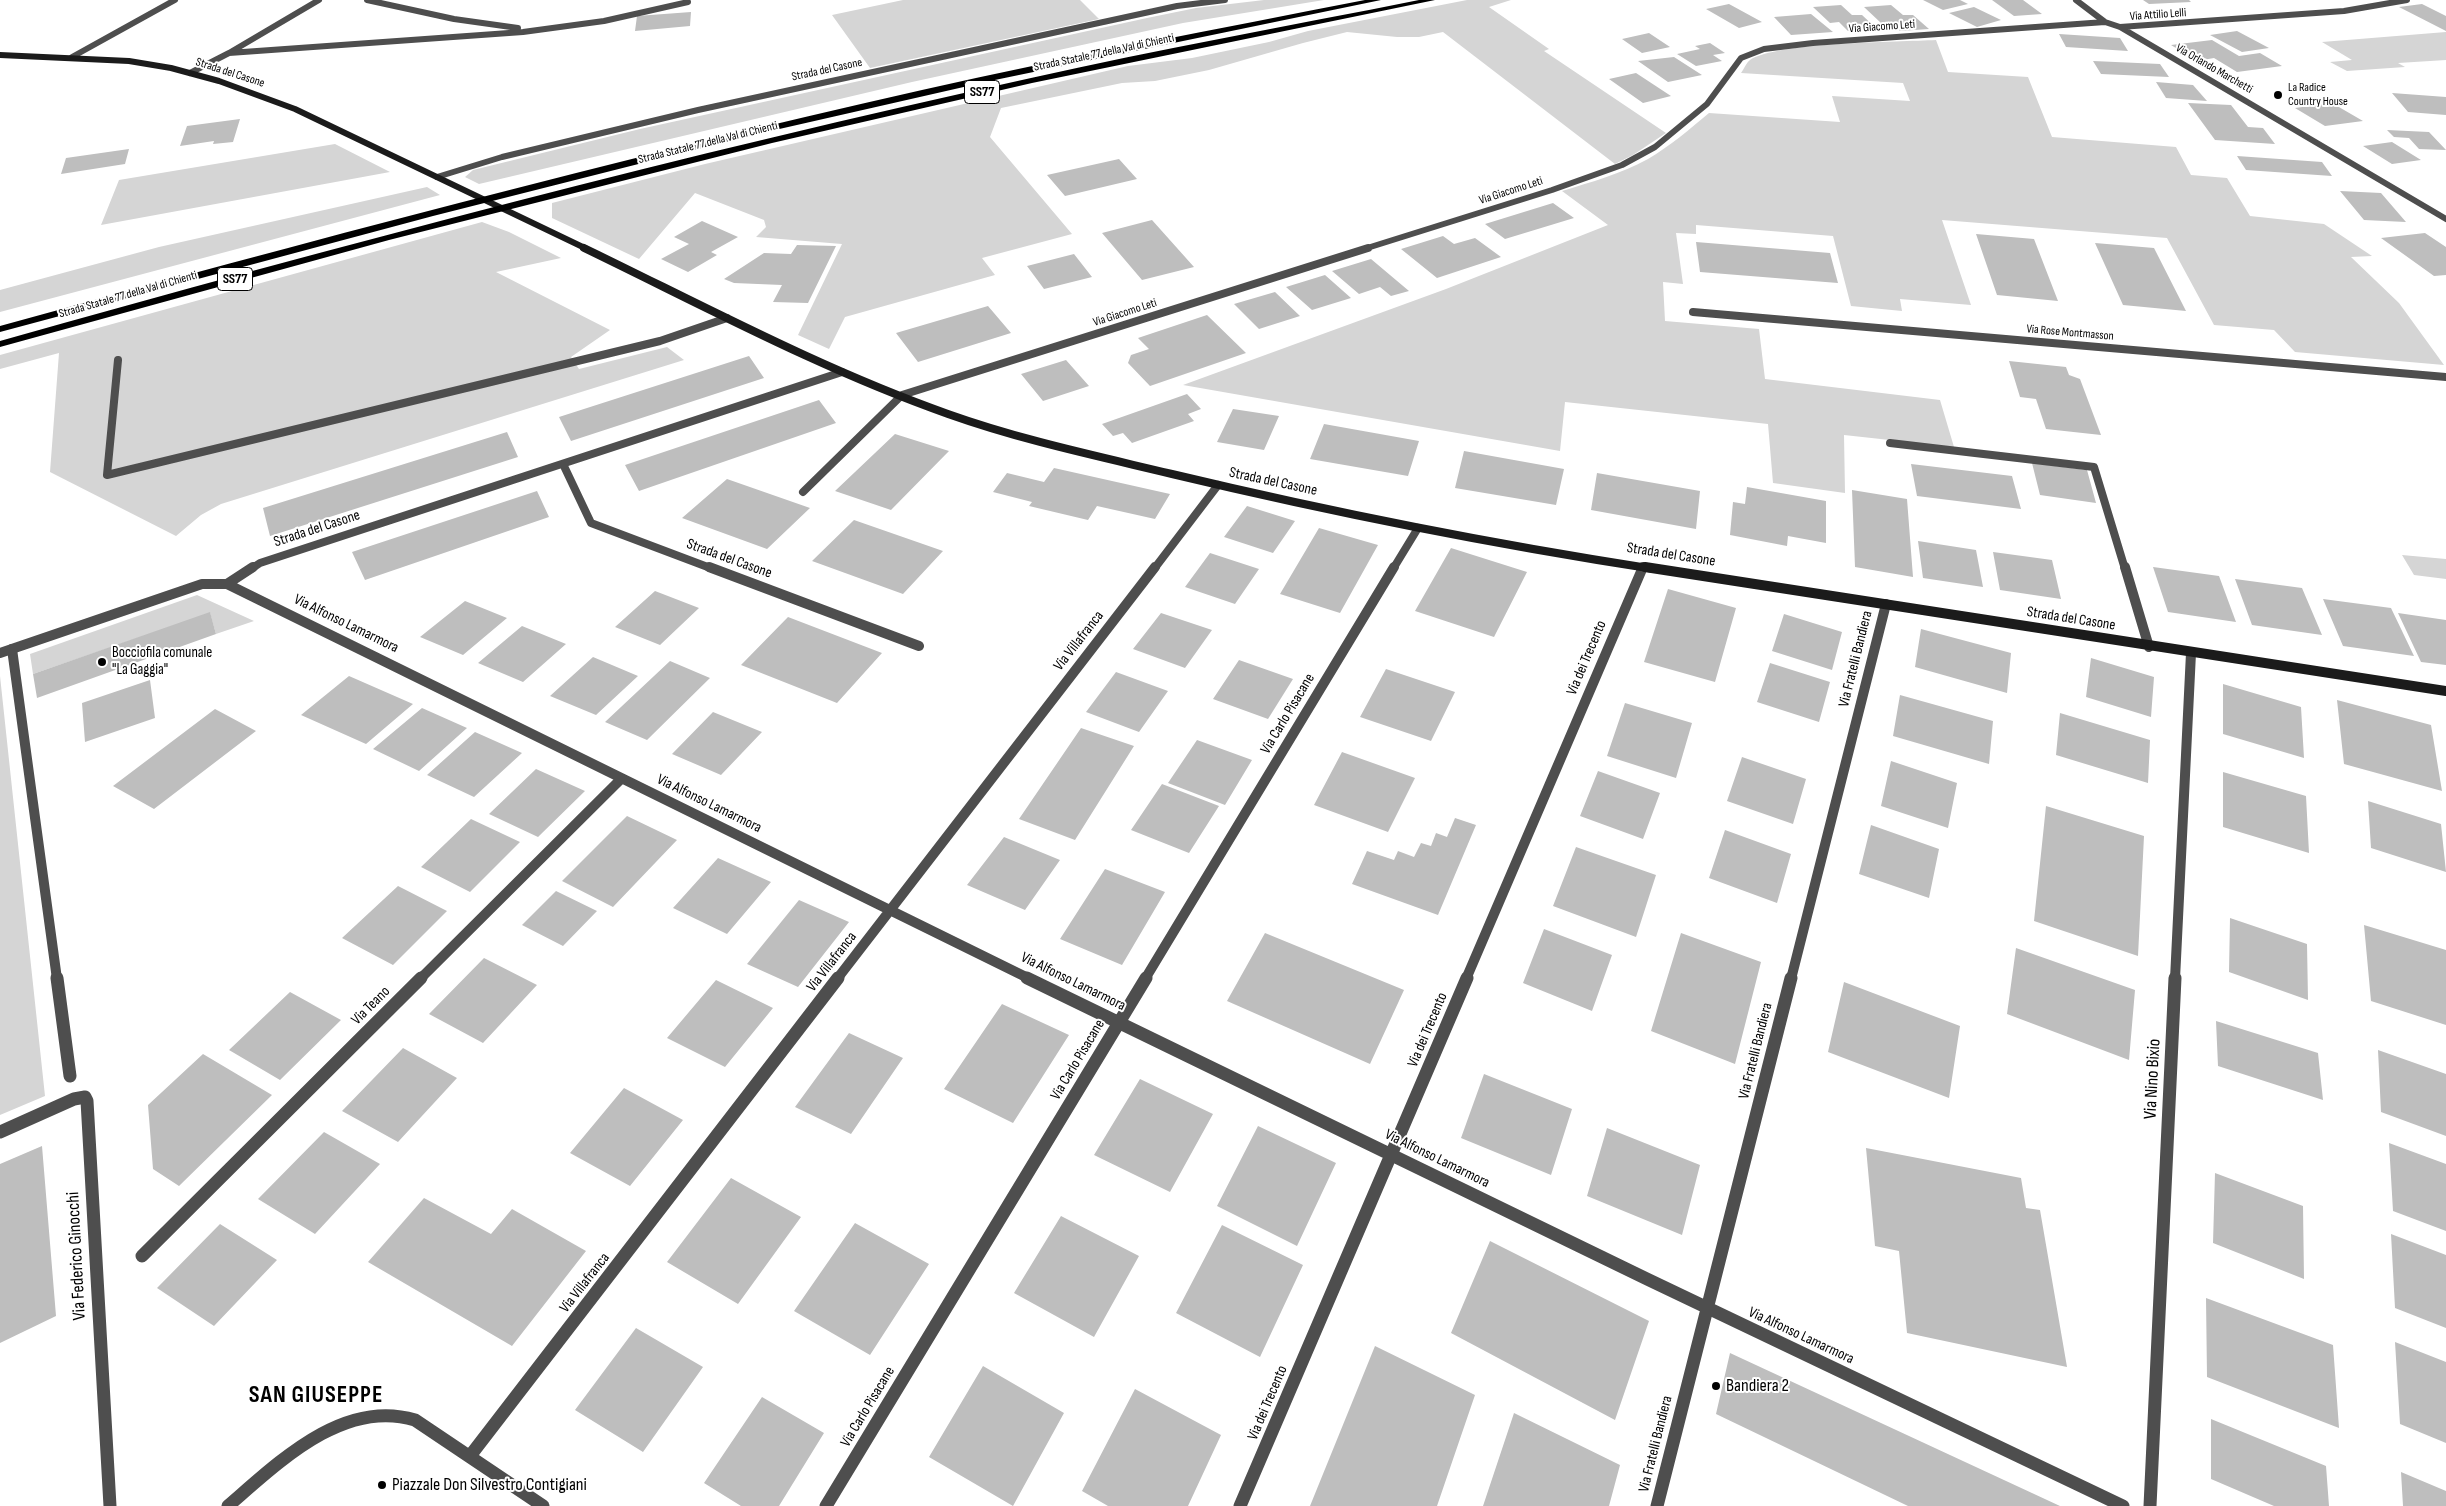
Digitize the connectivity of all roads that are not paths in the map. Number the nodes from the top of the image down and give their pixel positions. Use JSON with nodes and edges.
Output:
{"nodes":[{"id":1,"x":175,"y":0,"type":"edge"},
{"id":2,"x":318,"y":0,"type":"edge"},
{"id":3,"x":367,"y":0,"type":"edge"},
{"id":4,"x":1225,"y":0,"type":"edge"},
{"id":5,"x":1377,"y":0,"type":"edge"},
{"id":6,"x":1431,"y":0,"type":"edge"},
{"id":7,"x":2076,"y":0,"type":"edge"},
{"id":8,"x":2407,"y":0,"type":"edge"},
{"id":9,"x":688,"y":2,"type":"dead end"},
{"id":10,"x":2105,"y":22,"type":"junction"},
{"id":11,"x":2120,"y":27,"type":"junction"},
{"id":12,"x":556,"y":29,"type":"junction"},
{"id":13,"x":229,"y":53,"type":"junction"},
{"id":14,"x":0,"y":55,"type":"edge"},
{"id":15,"x":72,"y":57,"type":"junction"},
{"id":16,"x":190,"y":73,"type":"junction"},
{"id":17,"x":437,"y":176,"type":"junction"},
{"id":18,"x":2446,"y":219,"type":"edge"},
{"id":19,"x":1693,"y":312,"type":"dead end"},
{"id":20,"x":727,"y":318,"type":"junction"},
{"id":21,"x":0,"y":329,"type":"edge"},
{"id":22,"x":0,"y":344,"type":"edge"},
{"id":23,"x":118,"y":360,"type":"dead end"},
{"id":24,"x":842,"y":372,"type":"junction"},
{"id":25,"x":2446,"y":377,"type":"edge"},
{"id":26,"x":902,"y":395,"type":"junction"},
{"id":27,"x":1890,"y":443,"type":"dead end"},
{"id":28,"x":563,"y":464,"type":"junction"},
{"id":29,"x":1218,"y":486,"type":"junction"},
{"id":30,"x":803,"y":492,"type":"dead end"},
{"id":31,"x":1418,"y":528,"type":"junction"},
{"id":32,"x":1643,"y":566,"type":"junction"},
{"id":33,"x":227,"y":584,"type":"junction"},
{"id":34,"x":1886,"y":604,"type":"junction"},
{"id":35,"x":919,"y":646,"type":"dead end"},
{"id":36,"x":2149,"y":647,"type":"junction"},
{"id":37,"x":12,"y":649,"type":"junction"},
{"id":38,"x":0,"y":653,"type":"edge"},
{"id":39,"x":2190,"y":653,"type":"junction"},
{"id":40,"x":2446,"y":692,"type":"edge"},
{"id":41,"x":621,"y":778,"type":"junction"},
{"id":42,"x":890,"y":911,"type":"junction"},
{"id":43,"x":1118,"y":1022,"type":"junction"},
{"id":44,"x":70,"y":1076,"type":"dead end"},
{"id":45,"x":0,"y":1132,"type":"edge"},
{"id":46,"x":1391,"y":1155,"type":"junction"},
{"id":47,"x":142,"y":1256,"type":"dead end"},
{"id":48,"x":1708,"y":1309,"type":"junction"},
{"id":49,"x":470,"y":1456,"type":"junction"},
{"id":50,"x":110,"y":1506,"type":"edge"},
{"id":51,"x":228,"y":1506,"type":"edge"},
{"id":52,"x":543,"y":1506,"type":"edge"},
{"id":53,"x":826,"y":1506,"type":"edge"},
{"id":54,"x":1240,"y":1506,"type":"edge"},
{"id":55,"x":1657,"y":1506,"type":"edge"},
{"id":56,"x":2123,"y":1506,"type":"edge"},
{"id":57,"x":2150,"y":1506,"type":"edge"}],
"edges":[{"from":1,"to":15,"type":"street"},
{"from":2,"to":13,"type":"street"},
{"from":3,"to":12,"type":"street"},
{"from":4,"to":17,"type":"street","name":"Strada del Casone"},
{"from":5,"to":21,"type":"highway","name":"Strada Statale 77 della Val di Chienti","number":"SS77"},
{"from":6,"to":22,"type":"highway","name":"Strada Statale 77 della Val di Chienti","number":"SS77"},
{"from":7,"to":10,"type":"street","name":"Via Orlando Marchetti"},
{"from":8,"to":11,"type":"street","name":"Via Attilio Lelli"},
{"from":9,"to":12,"type":"street"},
{"from":10,"to":11,"type":"street","name":"Via Orlando Marchetti"},
{"from":10,"to":26,"type":"street","name":"Via Giacomo Leti"},
{"from":11,"to":18,"type":"street","name":"Via Orlando Marchetti"},
{"from":12,"to":13,"type":"street"},
{"from":13,"to":16,"type":"street"},
{"from":14,"to":15,"type":"street","name":"Strada del Casone"},
{"from":15,"to":16,"type":"street","name":"Strada del Casone"},
{"from":16,"to":17,"type":"street","name":"Strada del Casone"},
{"from":17,"to":20,"type":"street","name":"Strada del Casone"},
{"from":19,"to":25,"type":"street","name":"Via Rose Montmasson"},
{"from":20,"to":23,"type":"street"},
{"from":20,"to":24,"type":"street","name":"Strada del Casone"},
{"from":24,"to":26,"type":"street","name":"Strada del Casone"},
{"from":24,"to":28,"type":"street","name":"Strada del Casone"},
{"from":26,"to":29,"type":"street","name":"Strada del Casone"},
{"from":26,"to":30,"type":"street"},
{"from":27,"to":36,"type":"street"},
{"from":28,"to":33,"type":"street","name":"Strada del Casone"},
{"from":28,"to":35,"type":"street","name":"Strada del Casone"},
{"from":29,"to":31,"type":"street","name":"Strada del Casone"},
{"from":29,"to":42,"type":"street","name":"Via Villafranca"},
{"from":31,"to":32,"type":"street","name":"Strada del Casone"},
{"from":31,"to":43,"type":"street","name":"Via Carlo Pisacane"},
{"from":32,"to":34,"type":"street","name":"Strada del Casone"},
{"from":32,"to":46,"type":"street","name":"Via dei Trecento"},
{"from":33,"to":37,"type":"street","name":"Via Alfonso Lamarmora"},
{"from":33,"to":41,"type":"street","name":"Via Alfonso Lamarmora"},
{"from":34,"to":36,"type":"street","name":"Strada del Casone"},
{"from":34,"to":48,"type":"street","name":"Via Fratelli Bandiera"},
{"from":36,"to":39,"type":"street","name":"Strada del Casone"},
{"from":37,"to":38,"type":"street","name":"Via Alfonso Lamarmora"},
{"from":37,"to":44,"type":"street"},
{"from":39,"to":40,"type":"street","name":"Strada del Casone"},
{"from":39,"to":57,"type":"street","name":"Via Nino Bixio"},
{"from":41,"to":42,"type":"street","name":"Via Alfonso Lamarmora"},
{"from":41,"to":47,"type":"street","name":"Via Teano"},
{"from":42,"to":43,"type":"street","name":"Via Alfonso Lamarmora"},
{"from":42,"to":49,"type":"street","name":"Via Villafranca"},
{"from":43,"to":46,"type":"street","name":"Via Alfonso Lamarmora"},
{"from":43,"to":53,"type":"street","name":"Via Carlo Pisacane"},
{"from":45,"to":50,"type":"street","name":"Via Federico Ginocchi"},
{"from":46,"to":48,"type":"street","name":"Via Alfonso Lamarmora"},
{"from":46,"to":54,"type":"street","name":"Via dei Trecento"},
{"from":48,"to":55,"type":"street","name":"Via Fratelli Bandiera"},
{"from":48,"to":56,"type":"street","name":"Via Alfonso Lamarmora"},
{"from":49,"to":51,"type":"street"},
{"from":49,"to":52,"type":"street"}]}
